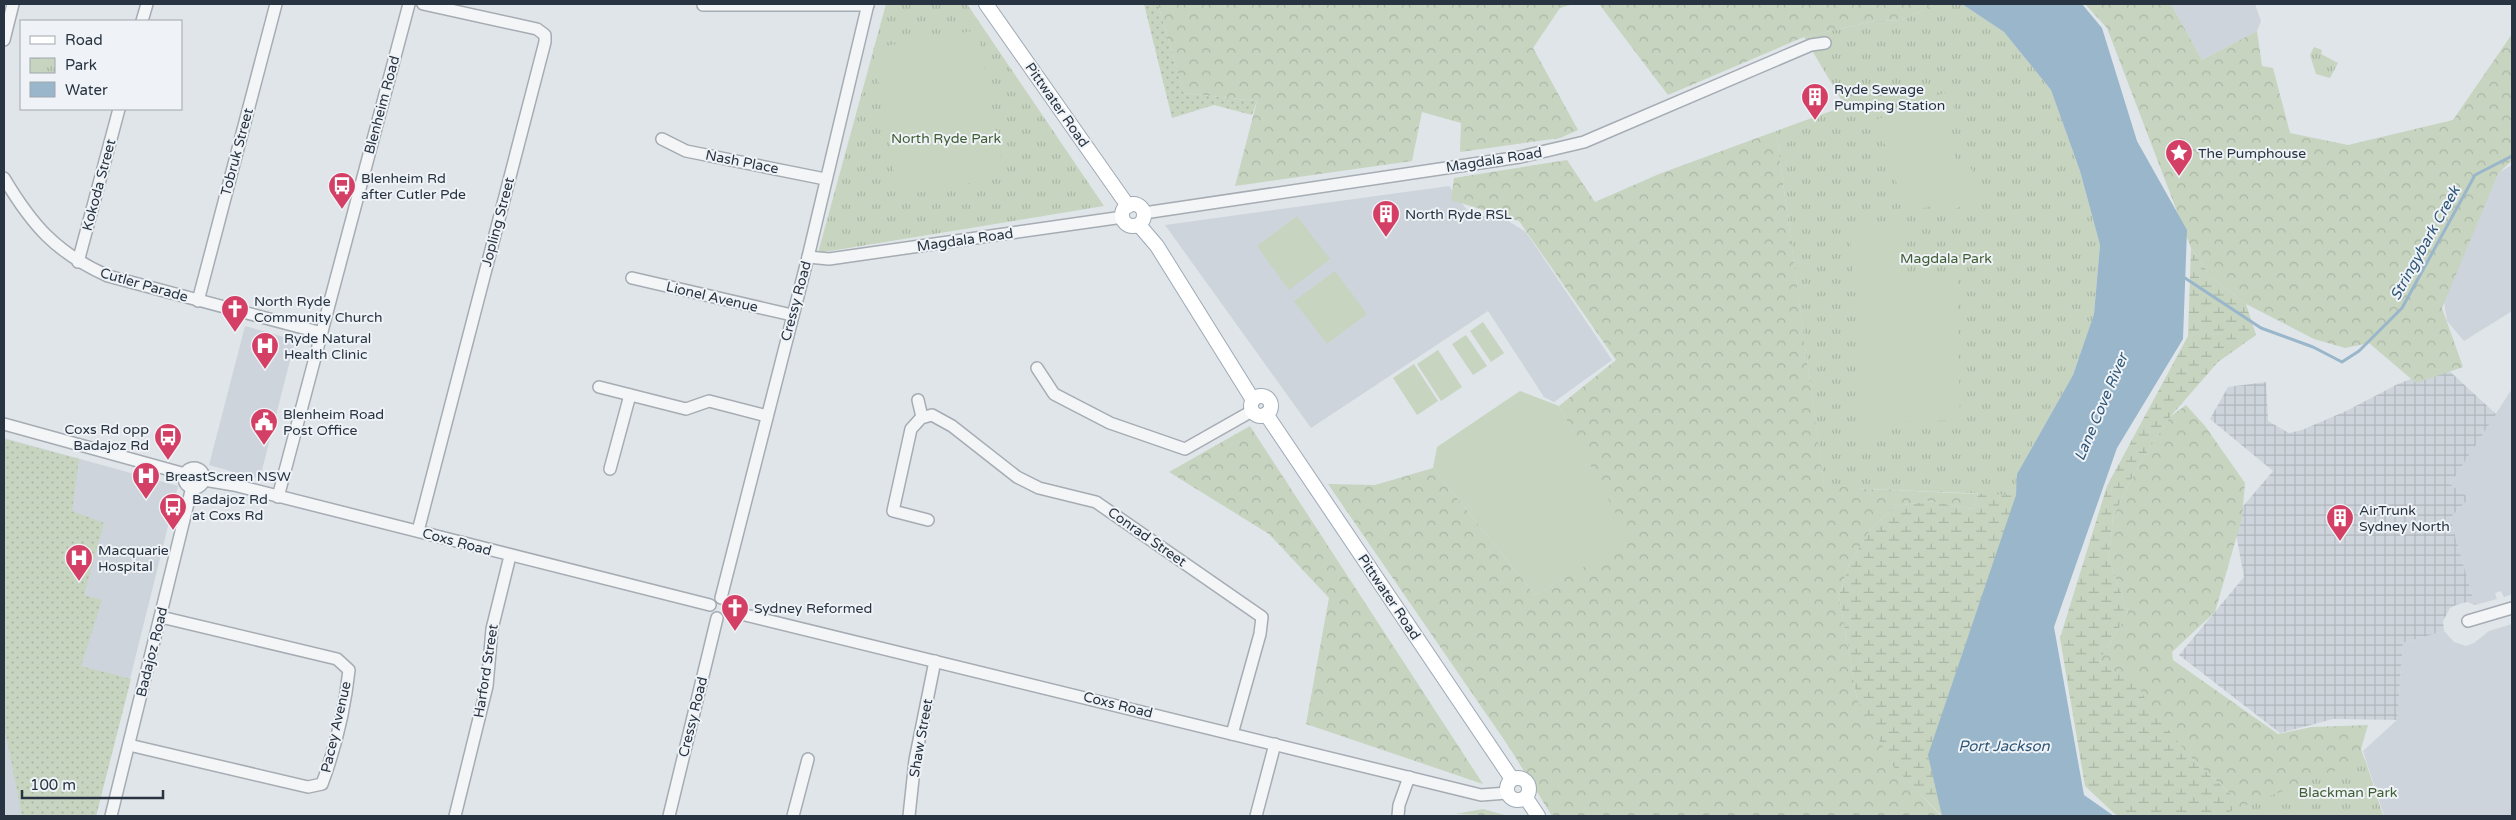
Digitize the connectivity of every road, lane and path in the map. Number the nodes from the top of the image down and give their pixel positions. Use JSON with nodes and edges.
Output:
{"nodes":[{"id":1,"x":13,"y":4,"type":"edge"},
{"id":2,"x":147,"y":4,"type":"edge"},
{"id":3,"x":276,"y":4,"type":"edge"},
{"id":4,"x":409,"y":4,"type":"edge"},
{"id":5,"x":423,"y":4,"type":"edge"},
{"id":6,"x":868,"y":4,"type":"edge"},
{"id":7,"x":986,"y":4,"type":"edge"},
{"id":8,"x":703,"y":5,"type":"dead end"},
{"id":9,"x":142,"y":20,"type":"edge"},
{"id":10,"x":4,"y":40,"type":"edge"},
{"id":11,"x":1825,"y":43,"type":"dead end"},
{"id":12,"x":119,"y":110,"type":"edge"},
{"id":13,"x":662,"y":138,"type":"dead end"},
{"id":14,"x":4,"y":178,"type":"edge"},
{"id":15,"x":825,"y":179,"type":"junction"},
{"id":16,"x":1125,"y":211,"type":"junction"},
{"id":17,"x":1142,"y":219,"type":"junction"},
{"id":18,"x":808,"y":257,"type":"junction"},
{"id":19,"x":78,"y":262,"type":"junction"},
{"id":20,"x":632,"y":278,"type":"dead end"},
{"id":21,"x":198,"y":301,"type":"junction"},
{"id":22,"x":792,"y":316,"type":"junction"},
{"id":23,"x":322,"y":333,"type":"junction"},
{"id":24,"x":1037,"y":368,"type":"dead end"},
{"id":25,"x":599,"y":386,"type":"dead end"},
{"id":26,"x":630,"y":395,"type":"junction"},
{"id":27,"x":918,"y":400,"type":"dead end"},
{"id":28,"x":1257,"y":408,"type":"junction"},
{"id":29,"x":768,"y":416,"type":"junction"},
{"id":30,"x":922,"y":417,"type":"junction"},
{"id":31,"x":4,"y":424,"type":"edge"},
{"id":32,"x":610,"y":469,"type":"dead end"},
{"id":33,"x":185,"y":474,"type":"junction"},
{"id":34,"x":204,"y":480,"type":"junction"},
{"id":35,"x":192,"y":487,"type":"junction"},
{"id":36,"x":278,"y":496,"type":"junction"},
{"id":37,"x":928,"y":520,"type":"dead end"},
{"id":38,"x":418,"y":531,"type":"junction"},
{"id":39,"x":510,"y":556,"type":"junction"},
{"id":40,"x":721,"y":598,"type":"junction"},
{"id":41,"x":710,"y":605,"type":"junction"},
{"id":42,"x":2512,"y":608,"type":"edge"},
{"id":43,"x":729,"y":611,"type":"junction"},
{"id":44,"x":161,"y":617,"type":"junction"},
{"id":45,"x":717,"y":618,"type":"junction"},
{"id":46,"x":2468,"y":621,"type":"dead end"},
{"id":47,"x":935,"y":661,"type":"junction"},
{"id":48,"x":1232,"y":734,"type":"junction"},
{"id":49,"x":1275,"y":744,"type":"junction"},
{"id":50,"x":130,"y":745,"type":"junction"},
{"id":51,"x":808,"y":759,"type":"dead end"},
{"id":52,"x":1409,"y":777,"type":"junction"},
{"id":53,"x":1512,"y":779,"type":"junction"},
{"id":54,"x":1507,"y":793,"type":"junction"},
{"id":55,"x":1526,"y":798,"type":"junction"},
{"id":56,"x":111,"y":816,"type":"edge"},
{"id":57,"x":455,"y":816,"type":"edge"},
{"id":58,"x":669,"y":816,"type":"edge"},
{"id":59,"x":793,"y":816,"type":"edge"},
{"id":60,"x":909,"y":816,"type":"edge"},
{"id":61,"x":1256,"y":816,"type":"edge"},
{"id":62,"x":1398,"y":816,"type":"edge"},
{"id":63,"x":1538,"y":816,"type":"edge"}],
"edges":[{"from":1,"to":10,"type":"street"},
{"from":2,"to":9,"type":"street"},
{"from":3,"to":21,"type":"street","name":"Tobruk Street"},
{"from":4,"to":23,"type":"street","name":"Blenheim Road"},
{"from":5,"to":38,"type":"street","name":"Jopling Street"},
{"from":6,"to":8,"type":"street"},
{"from":6,"to":15,"type":"street","name":"Cressy Road"},
{"from":7,"to":16,"type":"main road","name":"Pittwater Road"},
{"from":11,"to":17,"type":"street","name":"Magdala Road"},
{"from":12,"to":19,"type":"street","name":"Kokoda Street"},
{"from":13,"to":15,"type":"street","name":"Nash Place"},
{"from":14,"to":19,"type":"street","name":"Cutler Parade"},
{"from":15,"to":18,"type":"street","name":"Cressy Road"},
{"from":16,"to":17,"type":"main road"},
{"from":16,"to":17,"type":"main road"},
{"from":16,"to":18,"type":"street","name":"Magdala Road"},
{"from":17,"to":28,"type":"main road","name":"Pittwater Road"},
{"from":18,"to":22,"type":"street","name":"Cressy Road"},
{"from":19,"to":21,"type":"street","name":"Cutler Parade"},
{"from":20,"to":22,"type":"street","name":"Lionel Avenue"},
{"from":21,"to":23,"type":"street","name":"Cutler Parade"},
{"from":22,"to":29,"type":"street","name":"Cressy Road"},
{"from":23,"to":36,"type":"street","name":"Blenheim Road"},
{"from":24,"to":28,"type":"street"},
{"from":25,"to":26,"type":"street"},
{"from":26,"to":29,"type":"street"},
{"from":26,"to":32,"type":"street"},
{"from":27,"to":30,"type":"street"},
{"from":28,"to":53,"type":"main road","name":"Pittwater Road"},
{"from":29,"to":40,"type":"street","name":"Cressy Road"},
{"from":30,"to":37,"type":"street"},
{"from":30,"to":48,"type":"street","name":"Conrad Street"},
{"from":31,"to":33,"type":"street"},
{"from":33,"to":34,"type":"street"},
{"from":33,"to":35,"type":"street"},
{"from":34,"to":35,"type":"street"},
{"from":34,"to":36,"type":"street","name":"Coxs Road"},
{"from":35,"to":44,"type":"street","name":"Badajoz Road"},
{"from":36,"to":38,"type":"street","name":"Coxs Road"},
{"from":38,"to":39,"type":"street","name":"Coxs Road"},
{"from":39,"to":41,"type":"street","name":"Coxs Road"},
{"from":39,"to":57,"type":"street","name":"Harford Street"},
{"from":40,"to":41,"type":"street"},
{"from":40,"to":43,"type":"street"},
{"from":41,"to":45,"type":"street"},
{"from":42,"to":46,"type":"street"},
{"from":43,"to":45,"type":"street"},
{"from":43,"to":47,"type":"street","name":"Coxs Road"},
{"from":44,"to":50,"type":"street","name":"Badajoz Road"},
{"from":44,"to":50,"type":"street","name":"Pacey Avenue"},
{"from":45,"to":58,"type":"street","name":"Cressy Road"},
{"from":47,"to":48,"type":"street","name":"Coxs Road"},
{"from":47,"to":60,"type":"street","name":"Shaw Street"},
{"from":48,"to":49,"type":"street","name":"Coxs Road"},
{"from":49,"to":52,"type":"street","name":"Coxs Road"},
{"from":49,"to":61,"type":"street"},
{"from":50,"to":56,"type":"street","name":"Badajoz Road"},
{"from":51,"to":59,"type":"street"},
{"from":52,"to":54,"type":"street","name":"Coxs Road"},
{"from":52,"to":62,"type":"street"},
{"from":53,"to":54,"type":"main road"},
{"from":53,"to":55,"type":"main road"},
{"from":54,"to":55,"type":"main road"},
{"from":55,"to":63,"type":"main road"}]}
